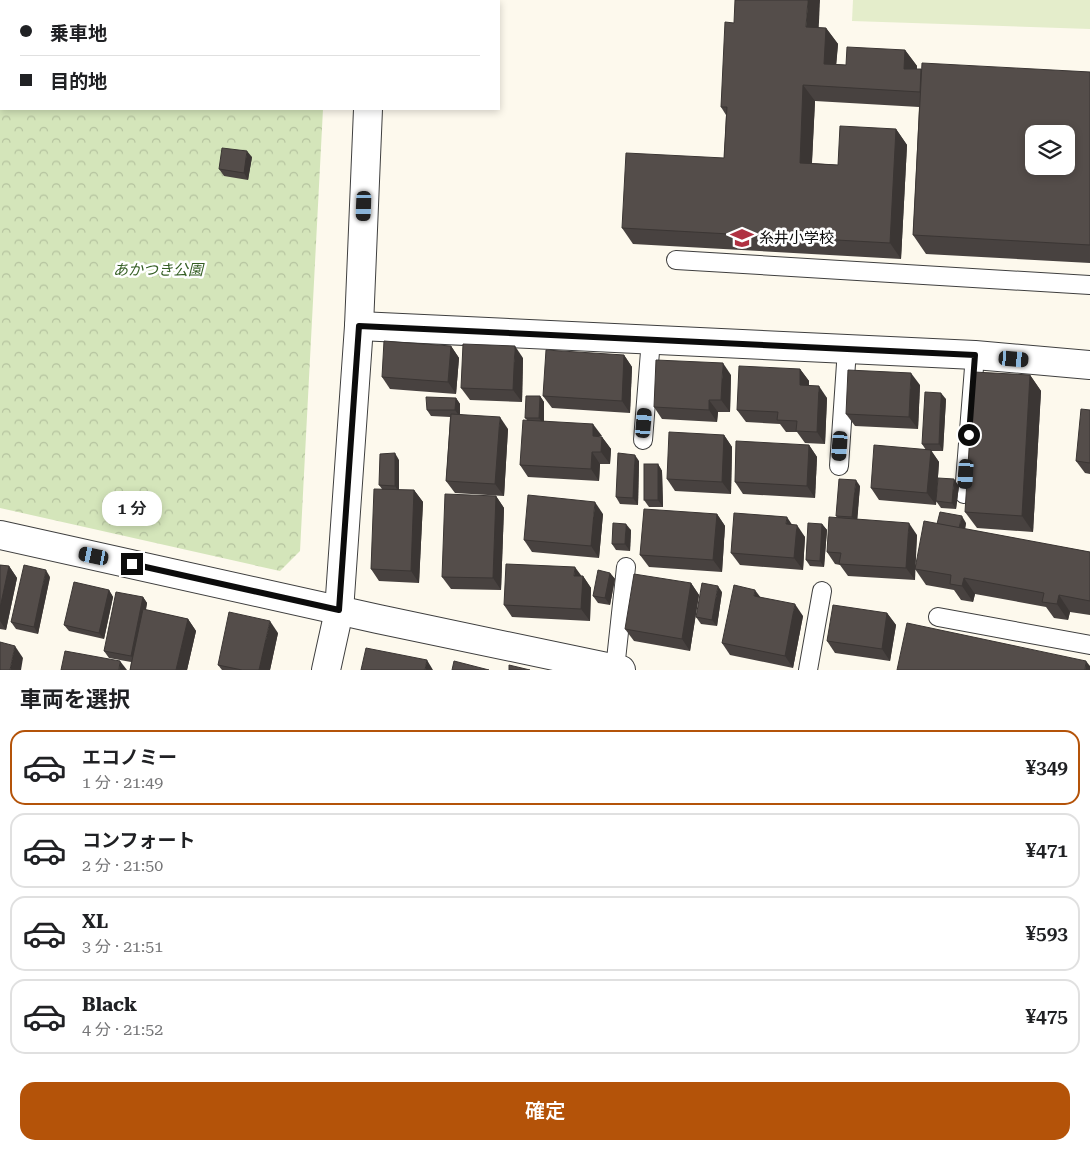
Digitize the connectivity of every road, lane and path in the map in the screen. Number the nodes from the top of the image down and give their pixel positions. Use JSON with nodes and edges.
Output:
{"nodes":[{"id":1,"x":368,"y":110,"type":"edge"},
{"id":2,"x":676,"y":260,"type":"dead end"},
{"id":3,"x":1090,"y":285,"type":"edge"},
{"id":4,"x":359,"y":326,"type":"junction"},
{"id":5,"x":651,"y":340,"type":"junction"},
{"id":6,"x":847,"y":349,"type":"junction"},
{"id":7,"x":975,"y":355,"type":"junction"},
{"id":8,"x":1090,"y":365,"type":"edge"},
{"id":9,"x":643,"y":440,"type":"dead end"},
{"id":10,"x":839,"y":466,"type":"dead end"},
{"id":11,"x":964,"y":494,"type":"edge"},
{"id":12,"x":0,"y":535,"type":"edge"},
{"id":13,"x":626,"y":567,"type":"dead end"},
{"id":14,"x":822,"y":591,"type":"dead end"},
{"id":15,"x":339,"y":610,"type":"junction"},
{"id":16,"x":938,"y":617,"type":"dead end"},
{"id":17,"x":1090,"y":645,"type":"edge"},
{"id":18,"x":618,"y":669,"type":"edge"},
{"id":19,"x":326,"y":670,"type":"edge"},
{"id":20,"x":808,"y":670,"type":"edge"}],
"edges":[{"from":1,"to":4,"type":"street"},
{"from":2,"to":3,"type":"lane"},
{"from":4,"to":5,"type":"street"},
{"from":4,"to":15,"type":"street"},
{"from":5,"to":6,"type":"street"},
{"from":5,"to":9,"type":"lane"},
{"from":6,"to":7,"type":"street"},
{"from":6,"to":10,"type":"lane"},
{"from":7,"to":8,"type":"street"},
{"from":7,"to":11,"type":"lane"},
{"from":12,"to":15,"type":"street"},
{"from":13,"to":18,"type":"lane"},
{"from":14,"to":20,"type":"lane"},
{"from":15,"to":18,"type":"street"},
{"from":15,"to":19,"type":"street"},
{"from":16,"to":17,"type":"lane"}]}
